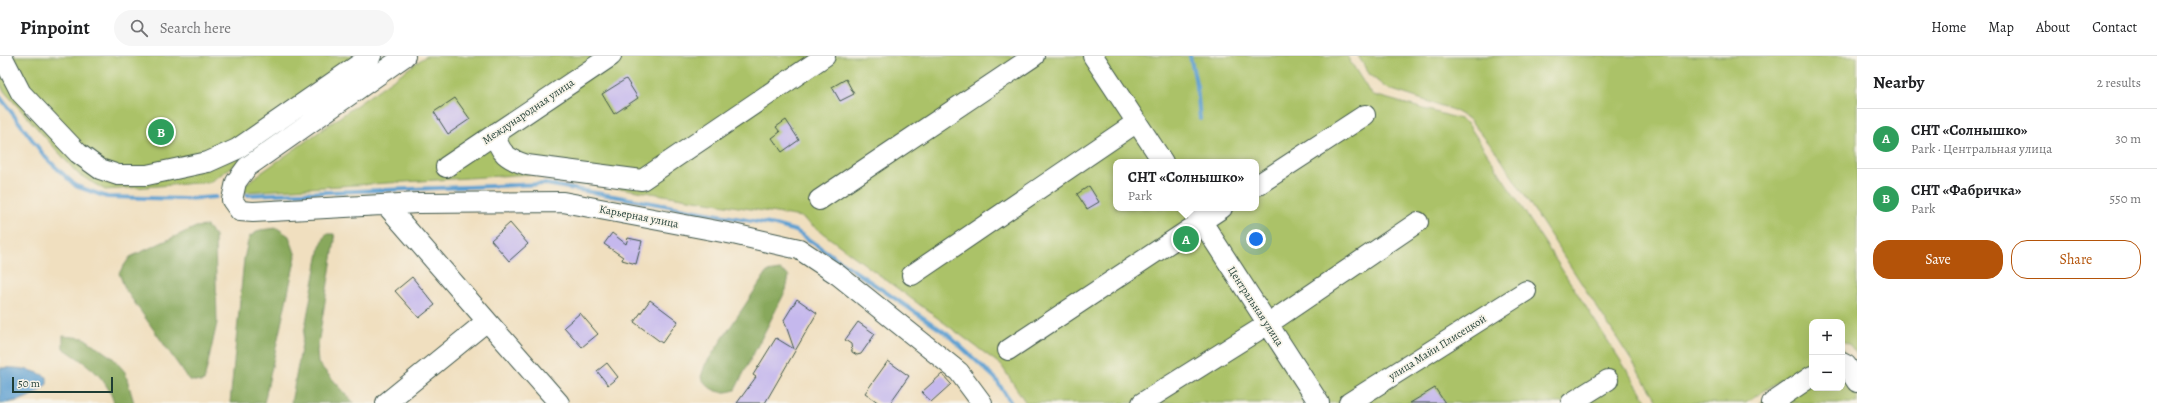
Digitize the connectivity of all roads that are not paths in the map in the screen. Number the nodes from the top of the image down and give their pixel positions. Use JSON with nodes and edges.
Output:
{"nodes":[{"id":1,"x":2,"y":56,"type":"edge"},
{"id":2,"x":371,"y":56,"type":"edge"},
{"id":3,"x":405,"y":56,"type":"edge"},
{"id":4,"x":611,"y":56,"type":"edge"},
{"id":5,"x":825,"y":56,"type":"edge"},
{"id":6,"x":1034,"y":56,"type":"edge"},
{"id":7,"x":1093,"y":56,"type":"edge"},
{"id":8,"x":1365,"y":115,"type":"dead end"},
{"id":9,"x":1137,"y":122,"type":"junction"},
{"id":10,"x":496,"y":133,"type":"junction"},
{"id":11,"x":1161,"y":159,"type":"edge"},
{"id":12,"x":446,"y":168,"type":"dead end"},
{"id":13,"x":1259,"y":184,"type":"edge"},
{"id":14,"x":819,"y":200,"type":"dead end"},
{"id":15,"x":388,"y":206,"type":"junction"},
{"id":16,"x":1211,"y":211,"type":"edge"},
{"id":17,"x":1197,"y":215,"type":"edge"},
{"id":18,"x":1418,"y":222,"type":"dead end"},
{"id":19,"x":912,"y":275,"type":"dead end"},
{"id":20,"x":1526,"y":291,"type":"dead end"},
{"id":21,"x":487,"y":321,"type":"junction"},
{"id":22,"x":1268,"y":324,"type":"junction"},
{"id":23,"x":1008,"y":350,"type":"dead end"},
{"id":24,"x":1845,"y":364,"type":"edge"},
{"id":25,"x":1809,"y":378,"type":"edge"},
{"id":26,"x":1608,"y":380,"type":"dead end"},
{"id":27,"x":1857,"y":382,"type":"edge"},
{"id":28,"x":386,"y":403,"type":"edge"},
{"id":29,"x":559,"y":403,"type":"edge"},
{"id":30,"x":982,"y":403,"type":"edge"},
{"id":31,"x":1142,"y":403,"type":"edge"},
{"id":32,"x":1320,"y":403,"type":"edge"},
{"id":33,"x":1349,"y":403,"type":"edge"},
{"id":34,"x":1571,"y":403,"type":"edge"},
{"id":35,"x":1772,"y":403,"type":"edge"}],
"edges":[{"from":1,"to":2,"type":"street"},
{"from":3,"to":15,"type":"street","name":"Карьерная улица"},
{"from":4,"to":10,"type":"street","name":"Международная улица"},
{"from":5,"to":10,"type":"street"},
{"from":6,"to":14,"type":"street"},
{"from":7,"to":9,"type":"street"},
{"from":8,"to":13,"type":"street"},
{"from":9,"to":11,"type":"street"},
{"from":9,"to":19,"type":"street"},
{"from":10,"to":12,"type":"street","name":"Международная улица"},
{"from":15,"to":21,"type":"street"},
{"from":15,"to":30,"type":"street","name":"Карьерная улица"},
{"from":16,"to":17,"type":"street"},
{"from":17,"to":22,"type":"street","name":"Центральная улица"},
{"from":17,"to":23,"type":"street"},
{"from":18,"to":22,"type":"street"},
{"from":20,"to":33,"type":"street","name":"улица Майи Плисецкой"},
{"from":21,"to":28,"type":"street"},
{"from":21,"to":29,"type":"street"},
{"from":22,"to":31,"type":"street"},
{"from":22,"to":32,"type":"street","name":"Центральная улица"},
{"from":24,"to":27,"type":"street"},
{"from":25,"to":35,"type":"street"},
{"from":26,"to":34,"type":"street"}]}
